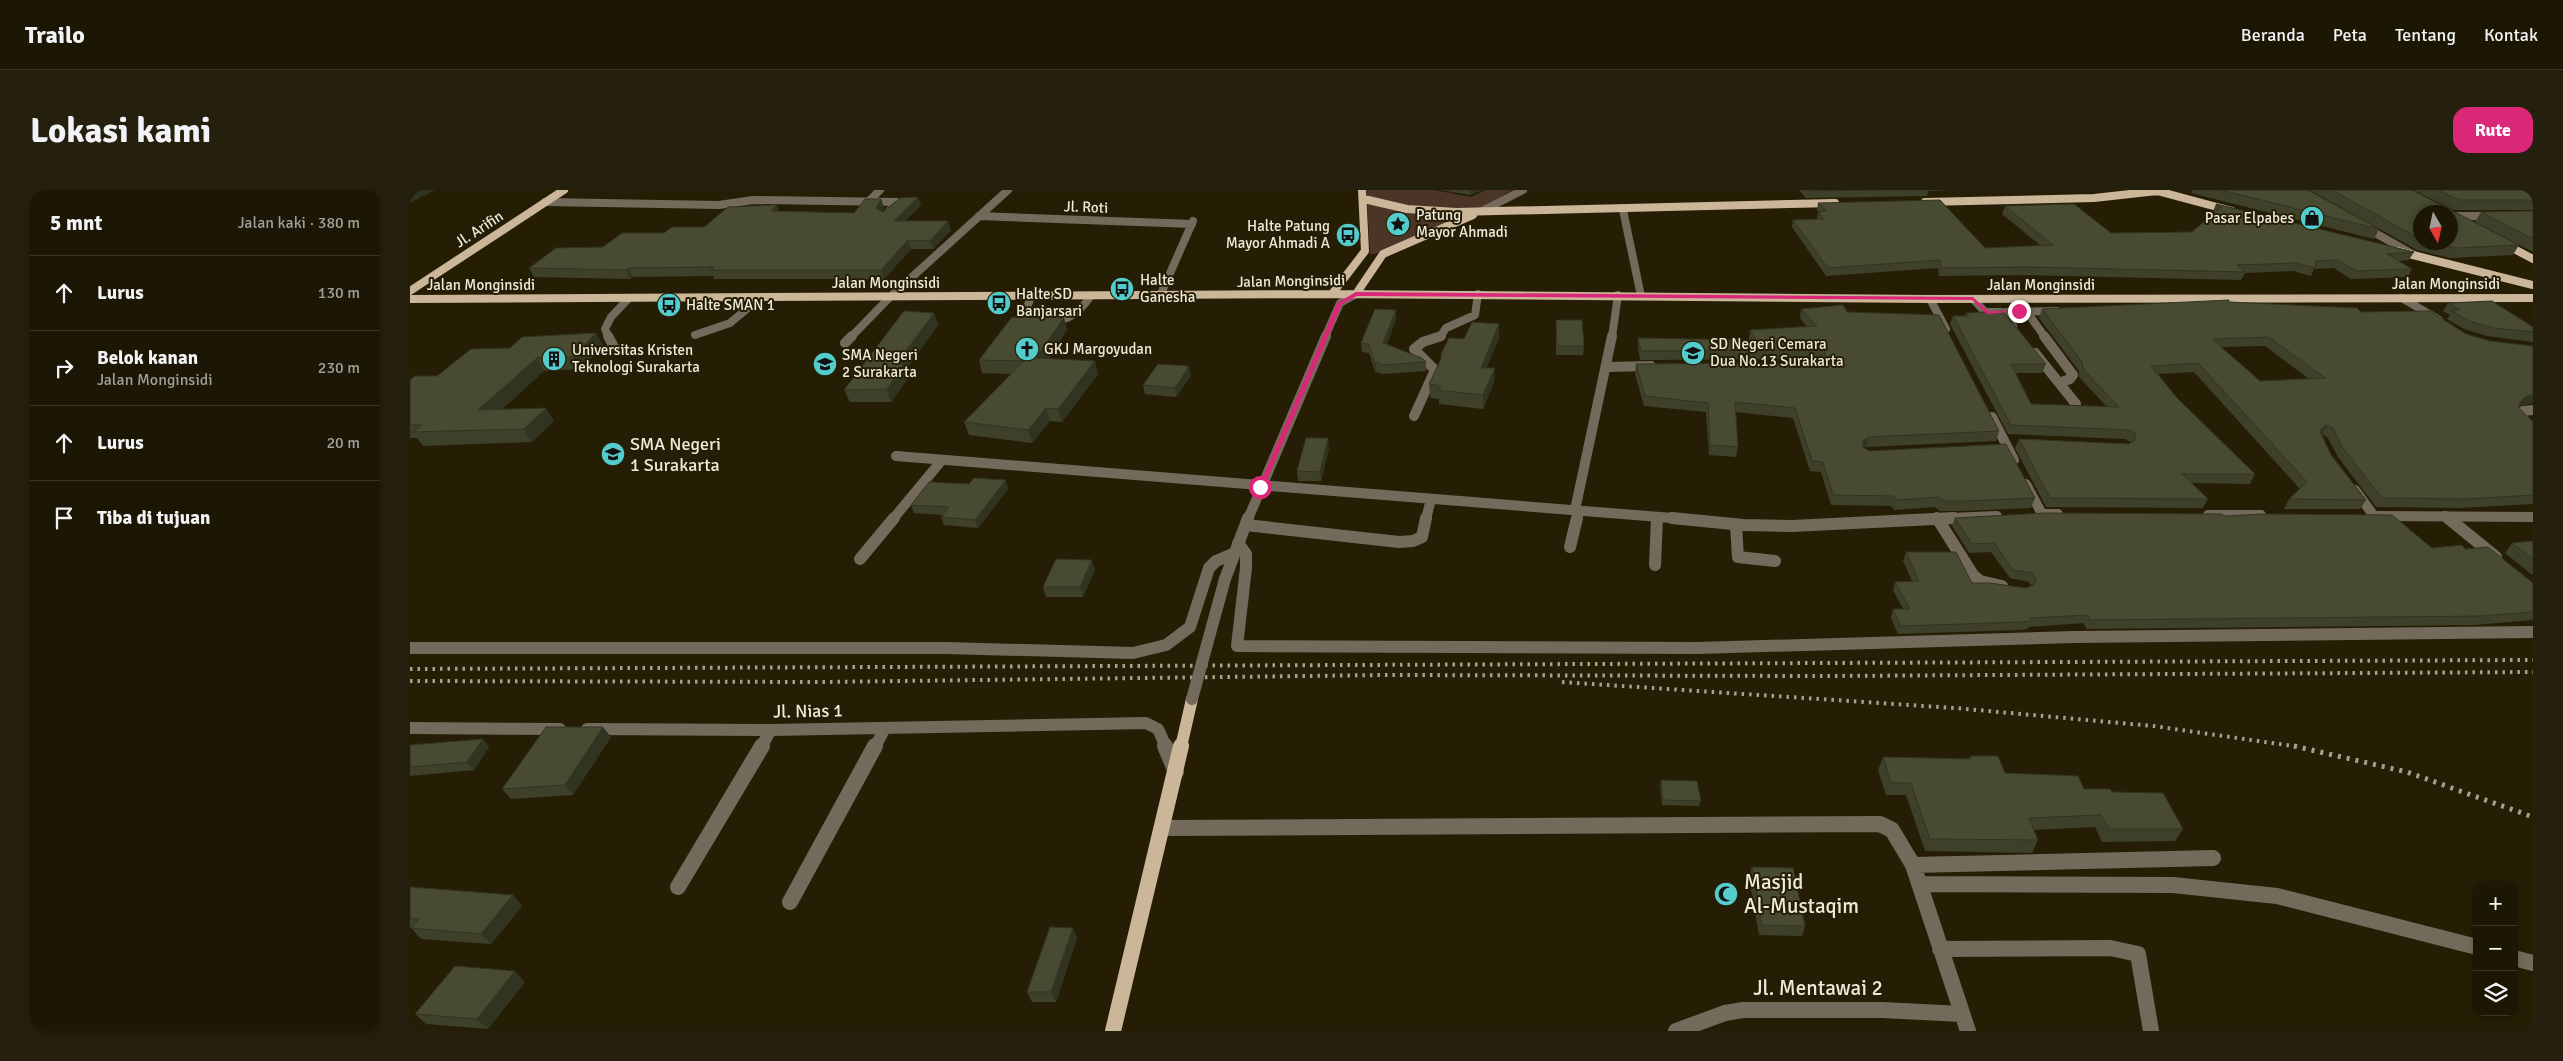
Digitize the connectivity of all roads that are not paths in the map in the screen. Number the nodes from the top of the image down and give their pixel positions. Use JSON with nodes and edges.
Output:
{"nodes":[{"id":1,"x":564,"y":190,"type":"edge"},
{"id":2,"x":880,"y":190,"type":"edge"},
{"id":3,"x":1008,"y":190,"type":"edge"},
{"id":4,"x":1362,"y":190,"type":"edge"},
{"id":5,"x":1523,"y":190,"type":"edge"},
{"id":6,"x":2166,"y":190,"type":"edge"},
{"id":7,"x":2154,"y":191,"type":"edge"},
{"id":8,"x":1364,"y":199,"type":"junction"},
{"id":9,"x":869,"y":201,"type":"junction"},
{"id":10,"x":545,"y":202,"type":"junction"},
{"id":11,"x":1847,"y":202,"type":"edge"},
{"id":12,"x":1916,"y":202,"type":"edge"},
{"id":13,"x":1622,"y":210,"type":"junction"},
{"id":14,"x":1482,"y":211,"type":"junction"},
{"id":15,"x":2239,"y":212,"type":"edge"},
{"id":16,"x":886,"y":215,"type":"edge"},
{"id":17,"x":979,"y":216,"type":"junction"},
{"id":18,"x":2458,"y":216,"type":"edge"},
{"id":19,"x":2502,"y":216,"type":"edge"},
{"id":20,"x":2458,"y":219,"type":"edge"},
{"id":21,"x":2356,"y":222,"type":"edge"},
{"id":22,"x":2469,"y":225,"type":"edge"},
{"id":23,"x":2493,"y":238,"type":"edge"},
{"id":24,"x":2377,"y":246,"type":"edge"},
{"id":25,"x":1365,"y":251,"type":"junction"},
{"id":26,"x":1383,"y":254,"type":"junction"},
{"id":27,"x":2414,"y":255,"type":"junction"},
{"id":28,"x":2533,"y":259,"type":"edge"},
{"id":29,"x":2472,"y":269,"type":"junction"},
{"id":30,"x":2533,"y":280,"type":"edge"},
{"id":31,"x":2533,"y":285,"type":"edge"},
{"id":32,"x":410,"y":291,"type":"edge"},
{"id":33,"x":1332,"y":294,"type":"junction"},
{"id":34,"x":1356,"y":294,"type":"junction"},
{"id":35,"x":1478,"y":294,"type":"junction"},
{"id":36,"x":1618,"y":295,"type":"junction"},
{"id":37,"x":1091,"y":296,"type":"junction"},
{"id":38,"x":1160,"y":296,"type":"junction"},
{"id":39,"x":1641,"y":296,"type":"junction"},
{"id":40,"x":890,"y":297,"type":"junction"},
{"id":41,"x":1031,"y":297,"type":"junction"},
{"id":42,"x":629,"y":298,"type":"junction"},
{"id":43,"x":760,"y":298,"type":"junction"},
{"id":44,"x":2402,"y":298,"type":"junction"},
{"id":45,"x":2533,"y":298,"type":"edge"},
{"id":46,"x":1930,"y":299,"type":"junction"},
{"id":47,"x":1973,"y":299,"type":"junction"},
{"id":48,"x":2016,"y":299,"type":"junction"},
{"id":49,"x":410,"y":300,"type":"edge"},
{"id":50,"x":1340,"y":303,"type":"junction"},
{"id":51,"x":2027,"y":311,"type":"junction"},
{"id":52,"x":2065,"y":311,"type":"edge"},
{"id":53,"x":2006,"y":312,"type":"junction"},
{"id":54,"x":2444,"y":324,"type":"edge"},
{"id":55,"x":2017,"y":331,"type":"edge"},
{"id":56,"x":695,"y":334,"type":"dead end"},
{"id":57,"x":1952,"y":341,"type":"edge"},
{"id":58,"x":845,"y":342,"type":"dead end"},
{"id":59,"x":2029,"y":345,"type":"edge"},
{"id":60,"x":614,"y":348,"type":"dead end"},
{"id":61,"x":1664,"y":366,"type":"edge"},
{"id":62,"x":1607,"y":367,"type":"junction"},
{"id":63,"x":2059,"y":383,"type":"junction"},
{"id":64,"x":2076,"y":404,"type":"edge"},
{"id":65,"x":1987,"y":408,"type":"edge"},
{"id":66,"x":2533,"y":410,"type":"edge"},
{"id":67,"x":1414,"y":416,"type":"dead end"},
{"id":68,"x":2533,"y":428,"type":"edge"},
{"id":69,"x":896,"y":456,"type":"dead end"},
{"id":70,"x":942,"y":460,"type":"junction"},
{"id":71,"x":2346,"y":479,"type":"edge"},
{"id":72,"x":1260,"y":487,"type":"junction"},
{"id":73,"x":1431,"y":499,"type":"junction"},
{"id":74,"x":1577,"y":510,"type":"junction"},
{"id":75,"x":2071,"y":514,"type":"edge"},
{"id":76,"x":2012,"y":515,"type":"edge"},
{"id":77,"x":2198,"y":515,"type":"edge"},
{"id":78,"x":2276,"y":515,"type":"edge"},
{"id":79,"x":2355,"y":516,"type":"edge"},
{"id":80,"x":2374,"y":516,"type":"junction"},
{"id":81,"x":2445,"y":516,"type":"junction"},
{"id":82,"x":1657,"y":517,"type":"junction"},
{"id":83,"x":2533,"y":517,"type":"edge"},
{"id":84,"x":1936,"y":518,"type":"junction"},
{"id":85,"x":1246,"y":525,"type":"junction"},
{"id":86,"x":1736,"y":525,"type":"junction"},
{"id":87,"x":1570,"y":547,"type":"dead end"},
{"id":88,"x":1237,"y":548,"type":"junction"},
{"id":89,"x":860,"y":559,"type":"dead end"},
{"id":90,"x":1775,"y":561,"type":"dead end"},
{"id":91,"x":2502,"y":562,"type":"edge"},
{"id":92,"x":1655,"y":565,"type":"dead end"},
{"id":93,"x":2016,"y":587,"type":"edge"},
{"id":94,"x":2533,"y":632,"type":"edge"},
{"id":95,"x":410,"y":648,"type":"edge"},
{"id":96,"x":1192,"y":699,"type":"joint"},
{"id":97,"x":410,"y":728,"type":"edge"},
{"id":98,"x":885,"y":728,"type":"junction"},
{"id":99,"x":771,"y":730,"type":"junction"},
{"id":100,"x":1176,"y":772,"type":"junction"},
{"id":101,"x":1163,"y":828,"type":"junction"},
{"id":102,"x":2213,"y":858,"type":"dead end"},
{"id":103,"x":1913,"y":865,"type":"junction"},
{"id":104,"x":1919,"y":884,"type":"junction"},
{"id":105,"x":678,"y":887,"type":"dead end"},
{"id":106,"x":790,"y":902,"type":"dead end"},
{"id":107,"x":2473,"y":946,"type":"edge"},
{"id":108,"x":1940,"y":949,"type":"junction"},
{"id":109,"x":2518,"y":959,"type":"edge"},
{"id":110,"x":2533,"y":964,"type":"edge"},
{"id":111,"x":1962,"y":1014,"type":"junction"},
{"id":112,"x":1113,"y":1031,"type":"edge"},
{"id":113,"x":1676,"y":1031,"type":"edge"},
{"id":114,"x":1968,"y":1031,"type":"edge"},
{"id":115,"x":2151,"y":1031,"type":"edge"}],
"edges":[{"from":1,"to":10,"type":"main road","name":"Jl. Arifin"},
{"from":2,"to":9,"type":"street"},
{"from":3,"to":17,"type":"street"},
{"from":4,"to":8,"type":"main road"},
{"from":5,"to":14,"type":"street"},
{"from":6,"to":7,"type":"main road"},
{"from":7,"to":12,"type":"main road"},
{"from":7,"to":15,"type":"main road"},
{"from":8,"to":14,"type":"main road"},
{"from":8,"to":25,"type":"main road"},
{"from":9,"to":10,"type":"street"},
{"from":9,"to":16,"type":"street"},
{"from":10,"to":32,"type":"main road","name":"Jl. Arifin"},
{"from":11,"to":13,"type":"main road"},
{"from":13,"to":14,"type":"main road"},
{"from":13,"to":39,"type":"street"},
{"from":14,"to":26,"type":"main road"},
{"from":17,"to":38,"type":"street","name":"Jl. Roti"},
{"from":17,"to":40,"type":"street"},
{"from":18,"to":19,"type":"street"},
{"from":20,"to":22,"type":"main road"},
{"from":21,"to":27,"type":"street"},
{"from":23,"to":28,"type":"main road"},
{"from":24,"to":27,"type":"main road"},
{"from":25,"to":26,"type":"main road"},
{"from":25,"to":33,"type":"main road"},
{"from":26,"to":34,"type":"main road"},
{"from":27,"to":29,"type":"main road"},
{"from":29,"to":30,"type":"main road"},
{"from":29,"to":31,"type":"main road"},
{"from":33,"to":34,"type":"main road","name":"Jalan Monginsidi"},
{"from":33,"to":38,"type":"main road","name":"Jalan Monginsidi"},
{"from":33,"to":50,"type":"street"},
{"from":34,"to":35,"type":"main road","name":"Jalan Monginsidi"},
{"from":34,"to":50,"type":"street"},
{"from":35,"to":36,"type":"main road","name":"Jalan Monginsidi"},
{"from":35,"to":67,"type":"street"},
{"from":36,"to":39,"type":"main road","name":"Jalan Monginsidi"},
{"from":36,"to":62,"type":"street"},
{"from":37,"to":38,"type":"main road","name":"Jalan Monginsidi"},
{"from":37,"to":41,"type":"main road","name":"Jalan Monginsidi"},
{"from":37,"to":41,"type":"street"},
{"from":39,"to":46,"type":"main road","name":"Jalan Monginsidi"},
{"from":40,"to":41,"type":"main road","name":"Jalan Monginsidi"},
{"from":40,"to":43,"type":"main road","name":"Jalan Monginsidi"},
{"from":40,"to":58,"type":"street"},
{"from":42,"to":43,"type":"main road","name":"Jalan Monginsidi"},
{"from":42,"to":49,"type":"main road","name":"Jalan Monginsidi"},
{"from":42,"to":60,"type":"street"},
{"from":43,"to":56,"type":"street"},
{"from":44,"to":45,"type":"main road","name":"Jalan Monginsidi"},
{"from":44,"to":48,"type":"main road","name":"Jalan Monginsidi"},
{"from":44,"to":54,"type":"street"},
{"from":46,"to":47,"type":"main road","name":"Jalan Monginsidi"},
{"from":46,"to":57,"type":"street"},
{"from":47,"to":48,"type":"main road","name":"Jalan Monginsidi"},
{"from":47,"to":53,"type":"street"},
{"from":48,"to":51,"type":"street"},
{"from":50,"to":72,"type":"street"},
{"from":51,"to":52,"type":"street"},
{"from":51,"to":53,"type":"street"},
{"from":51,"to":63,"type":"street"},
{"from":53,"to":55,"type":"street"},
{"from":59,"to":63,"type":"street"},
{"from":61,"to":62,"type":"street"},
{"from":62,"to":74,"type":"street"},
{"from":63,"to":64,"type":"street"},
{"from":65,"to":75,"type":"street"},
{"from":66,"to":68,"type":"street"},
{"from":69,"to":70,"type":"street"},
{"from":70,"to":72,"type":"street"},
{"from":70,"to":89,"type":"street"},
{"from":71,"to":80,"type":"street"},
{"from":72,"to":73,"type":"street"},
{"from":72,"to":85,"type":"street"},
{"from":73,"to":74,"type":"street"},
{"from":73,"to":85,"type":"street"},
{"from":74,"to":82,"type":"street"},
{"from":74,"to":87,"type":"street"},
{"from":76,"to":84,"type":"street"},
{"from":77,"to":78,"type":"street"},
{"from":79,"to":80,"type":"street"},
{"from":80,"to":81,"type":"street"},
{"from":81,"to":83,"type":"street"},
{"from":81,"to":91,"type":"street"},
{"from":82,"to":86,"type":"street"},
{"from":82,"to":92,"type":"street"},
{"from":84,"to":86,"type":"street"},
{"from":84,"to":93,"type":"street"},
{"from":85,"to":88,"type":"street"},
{"from":86,"to":90,"type":"street"},
{"from":88,"to":94,"type":"street"},
{"from":88,"to":95,"type":"street"},
{"from":88,"to":96,"type":"street","bridge":true},
{"from":96,"to":100,"type":"main road"},
{"from":97,"to":99,"type":"street","name":"Jl. Nias 1"},
{"from":98,"to":99,"type":"street","name":"Jl. Nias 1"},
{"from":98,"to":100,"type":"street","name":"Jl. Nias 1"},
{"from":98,"to":106,"type":"street"},
{"from":99,"to":105,"type":"street"},
{"from":100,"to":101,"type":"main road"},
{"from":101,"to":103,"type":"street"},
{"from":101,"to":112,"type":"main road"},
{"from":102,"to":103,"type":"street"},
{"from":103,"to":104,"type":"street"},
{"from":104,"to":107,"type":"street"},
{"from":104,"to":108,"type":"street"},
{"from":108,"to":111,"type":"street"},
{"from":108,"to":115,"type":"street"},
{"from":109,"to":110,"type":"street"},
{"from":111,"to":113,"type":"street","name":"Jl. Mentawai 2"},
{"from":111,"to":114,"type":"street"}]}
